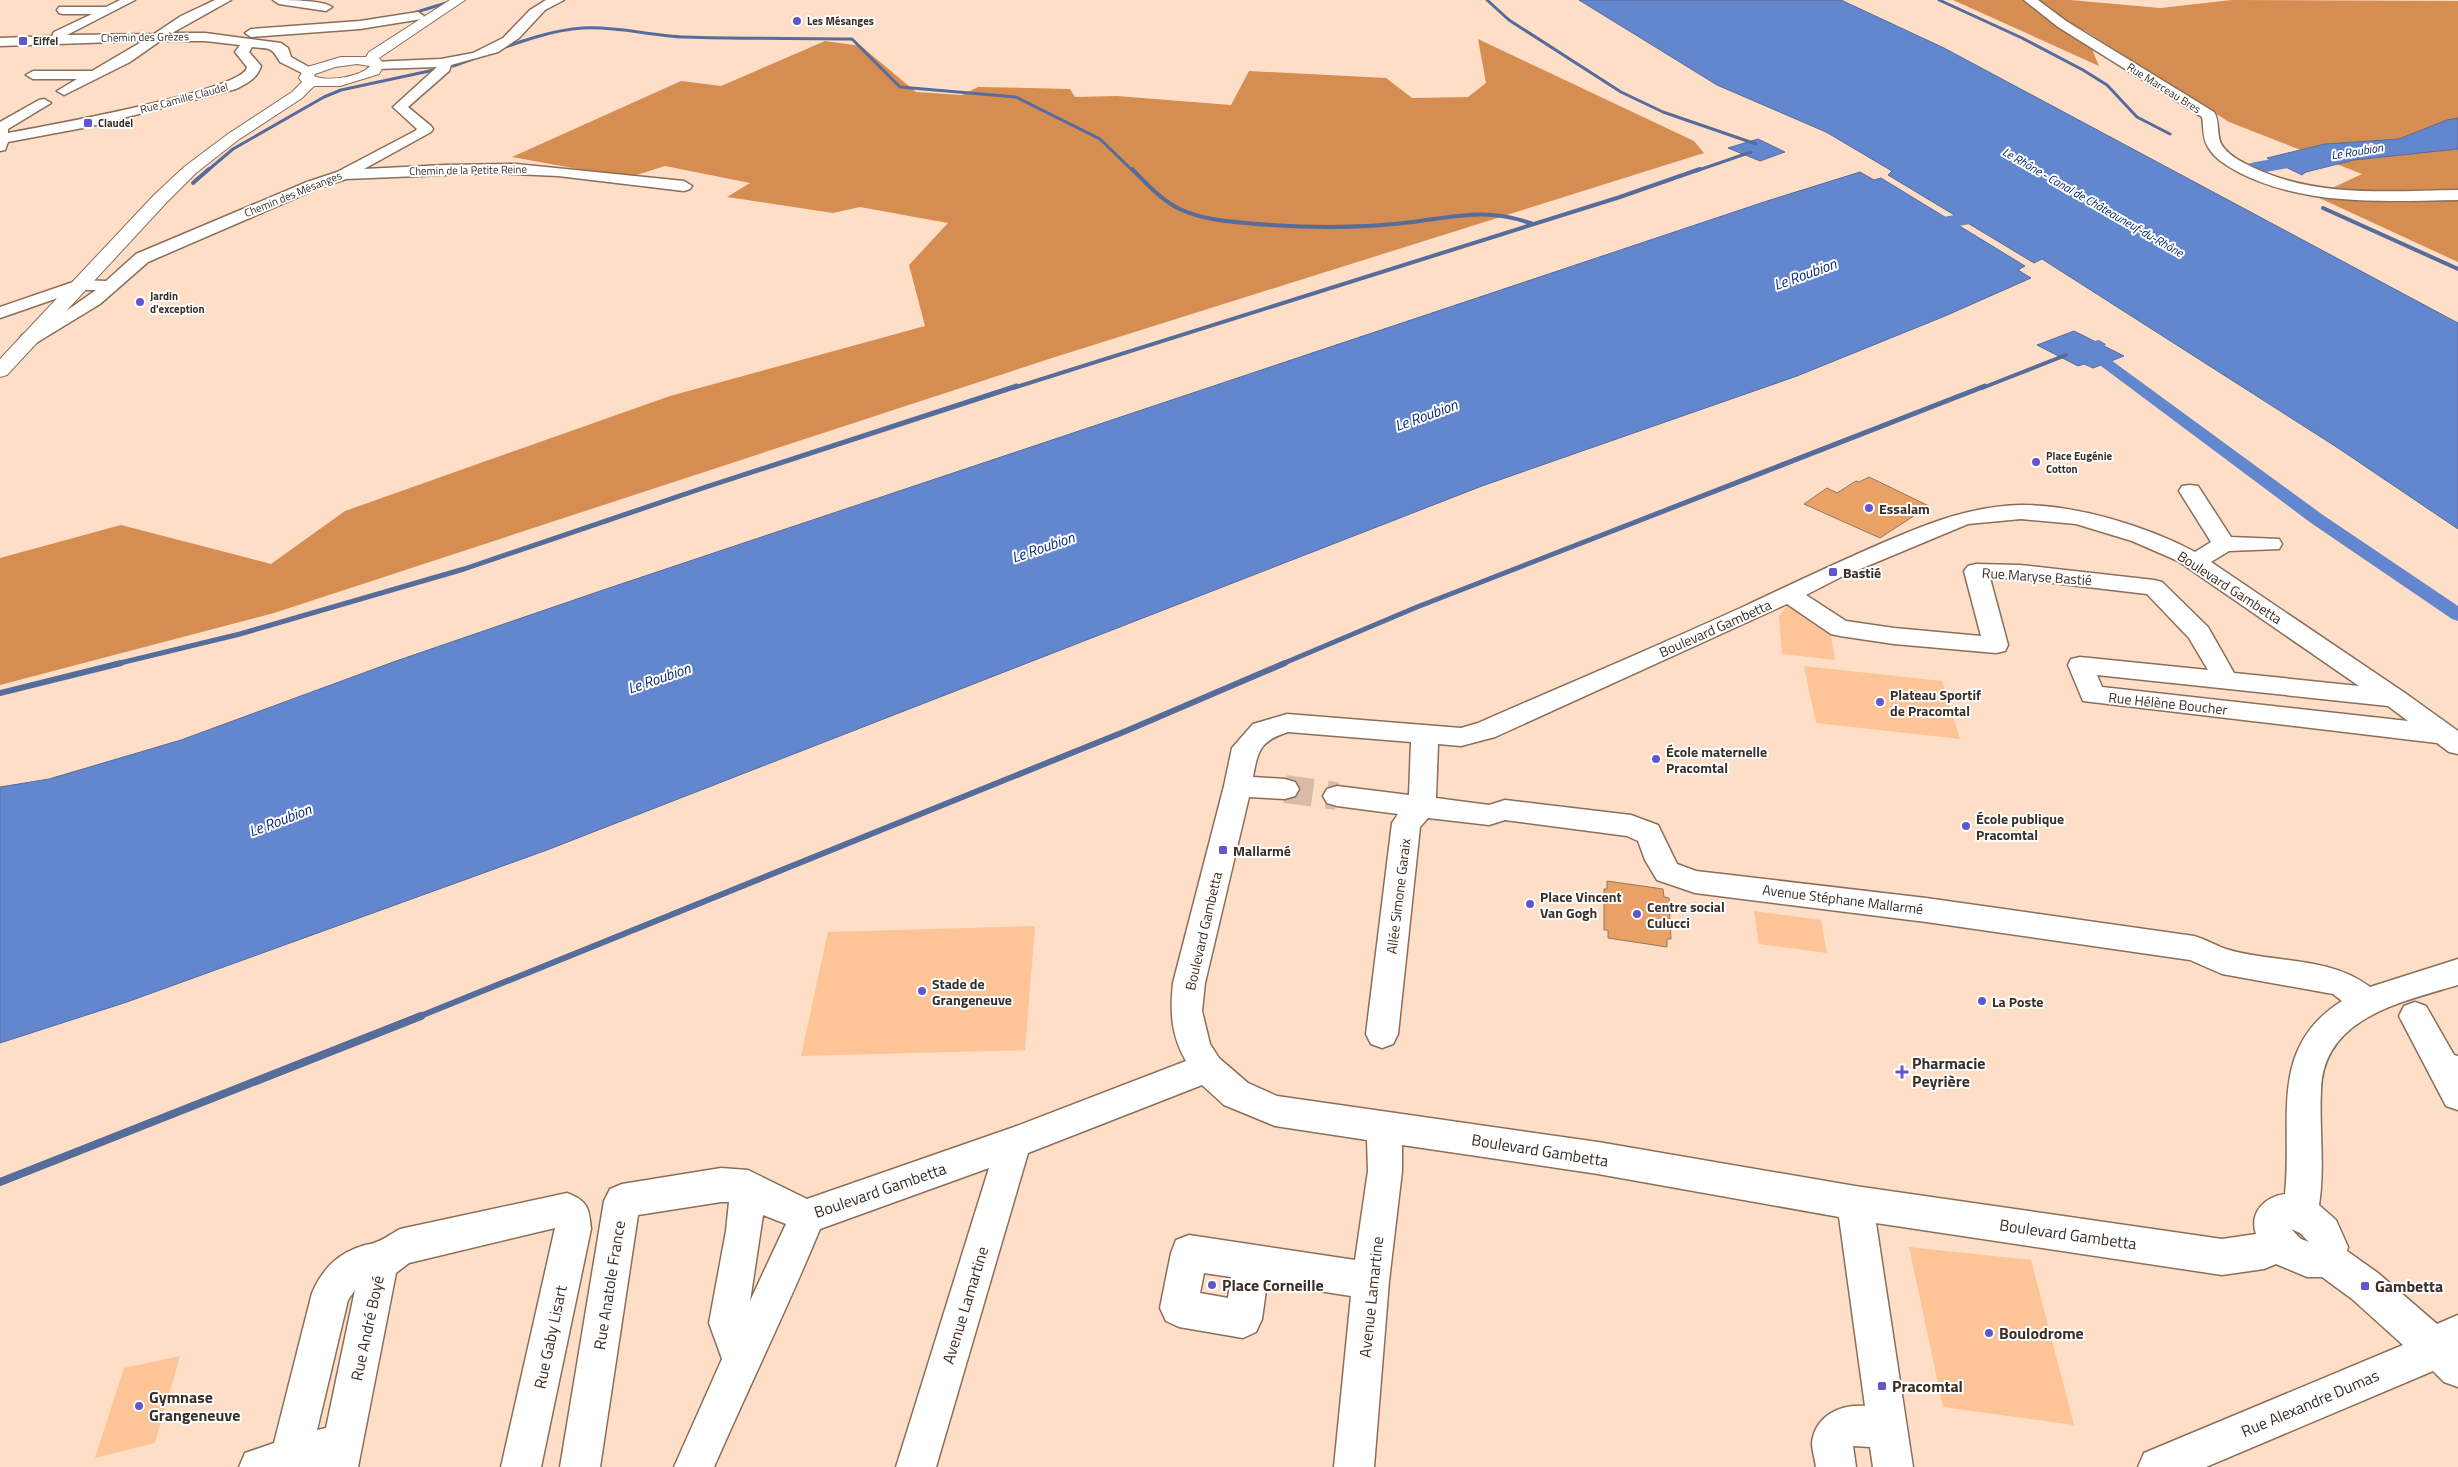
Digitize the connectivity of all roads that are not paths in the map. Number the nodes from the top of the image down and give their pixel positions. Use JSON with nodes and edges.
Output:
{"nodes":[{"id":1,"x":129,"y":0,"type":"edge"},
{"id":2,"x":225,"y":0,"type":"edge"},
{"id":3,"x":232,"y":0,"type":"edge"},
{"id":4,"x":279,"y":0,"type":"edge"},
{"id":5,"x":459,"y":0,"type":"edge"},
{"id":6,"x":558,"y":0,"type":"edge"},
{"id":7,"x":2030,"y":0,"type":"edge"},
{"id":8,"x":210,"y":7,"type":"junction"},
{"id":9,"x":326,"y":7,"type":"dead end"},
{"id":10,"x":63,"y":10,"type":"dead end"},
{"id":11,"x":109,"y":10,"type":"junction"},
{"id":12,"x":418,"y":16,"type":"dead end"},
{"id":13,"x":160,"y":37,"type":"junction"},
{"id":14,"x":205,"y":37,"type":"junction"},
{"id":15,"x":50,"y":40,"type":"junction"},
{"id":16,"x":394,"y":40,"type":"junction"},
{"id":17,"x":0,"y":42,"type":"edge"},
{"id":18,"x":249,"y":42,"type":"junction"},
{"id":19,"x":284,"y":57,"type":"junction"},
{"id":20,"x":343,"y":61,"type":"junction"},
{"id":21,"x":442,"y":62,"type":"junction"},
{"id":22,"x":375,"y":66,"type":"junction"},
{"id":23,"x":33,"y":75,"type":"dead end"},
{"id":24,"x":95,"y":75,"type":"junction"},
{"id":25,"x":310,"y":76,"type":"junction"},
{"id":26,"x":334,"y":82,"type":"junction"},
{"id":27,"x":64,"y":91,"type":"dead end"},
{"id":28,"x":44,"y":103,"type":"dead end"},
{"id":29,"x":0,"y":113,"type":"edge"},
{"id":30,"x":272,"y":113,"type":"junction"},
{"id":31,"x":22,"y":114,"type":"junction"},
{"id":32,"x":1,"y":139,"type":"edge"},
{"id":33,"x":0,"y":155,"type":"edge"},
{"id":34,"x":342,"y":176,"type":"junction"},
{"id":35,"x":684,"y":186,"type":"dead end"},
{"id":36,"x":2458,"y":195,"type":"edge"},
{"id":37,"x":123,"y":273,"type":"junction"},
{"id":38,"x":79,"y":285,"type":"junction"},
{"id":39,"x":21,"y":306,"type":"junction"},
{"id":40,"x":0,"y":313,"type":"edge"},
{"id":41,"x":51,"y":316,"type":"junction"},
{"id":42,"x":30,"y":339,"type":"junction"},
{"id":43,"x":0,"y":371,"type":"edge"},
{"id":44,"x":2190,"y":491,"type":"dead end"},
{"id":45,"x":2224,"y":544,"type":"junction"},
{"id":46,"x":2271,"y":544,"type":"dead end"},
{"id":47,"x":2195,"y":562,"type":"junction"},
{"id":48,"x":1788,"y":594,"type":"junction"},
{"id":49,"x":2226,"y":680,"type":"junction"},
{"id":50,"x":2396,"y":699,"type":"junction"},
{"id":51,"x":1426,"y":734,"type":"junction"},
{"id":52,"x":2452,"y":739,"type":"edge"},
{"id":53,"x":1238,"y":786,"type":"junction"},
{"id":54,"x":1285,"y":789,"type":"tunnel mouth"},
{"id":55,"x":1337,"y":796,"type":"tunnel mouth"},
{"id":56,"x":1422,"y":807,"type":"junction"},
{"id":57,"x":2458,"y":972,"type":"edge"},
{"id":58,"x":2366,"y":1002,"type":"junction"},
{"id":59,"x":2415,"y":1016,"type":"dead end"},
{"id":60,"x":1382,"y":1034,"type":"dead end"},
{"id":61,"x":1207,"y":1068,"type":"junction"},
{"id":62,"x":2453,"y":1077,"type":"edge"},
{"id":63,"x":1384,"y":1126,"type":"junction"},
{"id":64,"x":1014,"y":1144,"type":"junction"},
{"id":65,"x":735,"y":1186,"type":"junction"},
{"id":66,"x":1855,"y":1203,"type":"junction"},
{"id":67,"x":567,"y":1210,"type":"joint"},
{"id":68,"x":2300,"y":1214,"type":"junction"},
{"id":69,"x":807,"y":1216,"type":"junction"},
{"id":70,"x":2280,"y":1244,"type":"junction"},
{"id":71,"x":2326,"y":1258,"type":"junction"},
{"id":72,"x":383,"y":1260,"type":"junction"},
{"id":73,"x":1252,"y":1263,"type":"dead end"},
{"id":74,"x":1371,"y":1281,"type":"junction"},
{"id":75,"x":2449,"y":1349,"type":"edge"},
{"id":76,"x":741,"y":1360,"type":"junction"},
{"id":77,"x":1891,"y":1448,"type":"edge"},
{"id":78,"x":340,"y":1455,"type":"edge"},
{"id":79,"x":274,"y":1462,"type":"edge"},
{"id":80,"x":521,"y":1467,"type":"edge"},
{"id":81,"x":580,"y":1467,"type":"edge"},
{"id":82,"x":694,"y":1467,"type":"edge"},
{"id":83,"x":916,"y":1467,"type":"edge"},
{"id":84,"x":1354,"y":1467,"type":"edge"},
{"id":85,"x":1836,"y":1467,"type":"edge"},
{"id":86,"x":2158,"y":1467,"type":"edge"}],
"edges":[{"from":1,"to":11,"type":"street"},
{"from":2,"to":8,"type":"street"},
{"from":3,"to":8,"type":"street"},
{"from":4,"to":9,"type":"street"},
{"from":5,"to":16,"type":"main road"},
{"from":6,"to":21,"type":"street"},
{"from":7,"to":36,"type":"street","name":"Rue Marceau Bres"},
{"from":8,"to":13,"type":"street"},
{"from":10,"to":11,"type":"street"},
{"from":11,"to":15,"type":"street"},
{"from":12,"to":14,"type":"street"},
{"from":13,"to":14,"type":"street","name":"Chemin des Grèzes"},
{"from":13,"to":15,"type":"street","name":"Chemin des Grèzes"},
{"from":13,"to":24,"type":"street"},
{"from":14,"to":18,"type":"street","name":"Chemin des Grèzes"},
{"from":15,"to":17,"type":"street","name":"Chemin des Grèzes"},
{"from":16,"to":20,"type":"main road"},
{"from":16,"to":22,"type":"main road"},
{"from":18,"to":19,"type":"street","name":"Chemin des Grèzes"},
{"from":18,"to":32,"type":"street","name":"Rue Camille Claudel"},
{"from":19,"to":20,"type":"street","name":"Chemin des Grèzes"},
{"from":19,"to":25,"type":"street","name":"Chemin des Grèzes"},
{"from":20,"to":22,"type":"main road"},
{"from":20,"to":25,"type":"main road"},
{"from":21,"to":22,"type":"street"},
{"from":21,"to":34,"type":"street","name":"Chemin des Mésanges"},
{"from":22,"to":26,"type":"main road"},
{"from":23,"to":24,"type":"street"},
{"from":24,"to":27,"type":"street"},
{"from":25,"to":26,"type":"main road"},
{"from":25,"to":30,"type":"main road"},
{"from":26,"to":30,"type":"main road"},
{"from":28,"to":31,"type":"street"},
{"from":29,"to":31,"type":"street"},
{"from":30,"to":38,"type":"main road"},
{"from":31,"to":32,"type":"street"},
{"from":32,"to":33,"type":"street"},
{"from":34,"to":35,"type":"street","name":"Chemin de la Petite Reine"},
{"from":34,"to":37,"type":"street","name":"Chemin des Mésanges"},
{"from":37,"to":38,"type":"street","name":"Chemin des Mésanges"},
{"from":37,"to":42,"type":"street","name":"Chemin des Mésanges"},
{"from":38,"to":39,"type":"street","name":"Chemin des Mésanges"},
{"from":38,"to":41,"type":"main road"},
{"from":39,"to":40,"type":"street","name":"Chemin des Mésanges"},
{"from":39,"to":41,"type":"street"},
{"from":41,"to":42,"type":"main road"},
{"from":42,"to":43,"type":"main road"},
{"from":44,"to":45,"type":"street"},
{"from":45,"to":46,"type":"street"},
{"from":45,"to":47,"type":"street"},
{"from":47,"to":48,"type":"street","name":"Boulevard Gambetta"},
{"from":47,"to":50,"type":"street","name":"Boulevard Gambetta"},
{"from":48,"to":49,"type":"street","name":"Rue Maryse Bastié"},
{"from":48,"to":51,"type":"street","name":"Boulevard Gambetta"},
{"from":49,"to":50,"type":"street","name":"Rue Hélène Boucher"},
{"from":49,"to":52,"type":"street","name":"Rue Hélène Boucher"},
{"from":50,"to":52,"type":"street","name":"Boulevard Gambetta"},
{"from":51,"to":53,"type":"street","name":"Boulevard Gambetta"},
{"from":51,"to":56,"type":"street"},
{"from":53,"to":54,"type":"street"},
{"from":53,"to":61,"type":"street","name":"Boulevard Gambetta"},
{"from":55,"to":56,"type":"street","name":"Avenue Stéphane Mallarmé"},
{"from":56,"to":58,"type":"street","name":"Avenue Stéphane Mallarmé"},
{"from":56,"to":60,"type":"street","name":"Allée Simone Garaix"},
{"from":57,"to":58,"type":"street"},
{"from":58,"to":68,"type":"street"},
{"from":59,"to":62,"type":"street"},
{"from":61,"to":63,"type":"street","name":"Boulevard Gambetta"},
{"from":61,"to":64,"type":"street","name":"Boulevard Gambetta"},
{"from":63,"to":66,"type":"street","name":"Boulevard Gambetta"},
{"from":63,"to":74,"type":"street","name":"Avenue Lamartine"},
{"from":64,"to":69,"type":"street","name":"Boulevard Gambetta"},
{"from":64,"to":83,"type":"street","name":"Avenue Lamartine"},
{"from":65,"to":69,"type":"street","name":"Boulevard Gambetta"},
{"from":65,"to":76,"type":"street"},
{"from":65,"to":81,"type":"street","name":"Rue Anatole France"},
{"from":66,"to":70,"type":"street","name":"Boulevard Gambetta"},
{"from":66,"to":77,"type":"street"},
{"from":67,"to":72,"type":"street","name":"Rue André Boyé"},
{"from":67,"to":80,"type":"street","name":"Rue Gaby Lisart"},
{"from":68,"to":70,"type":"street"},
{"from":68,"to":71,"type":"street"},
{"from":69,"to":76,"type":"street"},
{"from":70,"to":71,"type":"street"},
{"from":71,"to":75,"type":"street"},
{"from":72,"to":78,"type":"street","name":"Rue André Boyé"},
{"from":72,"to":79,"type":"street"},
{"from":73,"to":74,"type":"street"},
{"from":74,"to":84,"type":"street","name":"Avenue Lamartine"},
{"from":75,"to":86,"type":"street","name":"Rue Alexandre Dumas"},
{"from":76,"to":82,"type":"street"},
{"from":77,"to":85,"type":"street"},
{"from":78,"to":79,"type":"street"}]}
